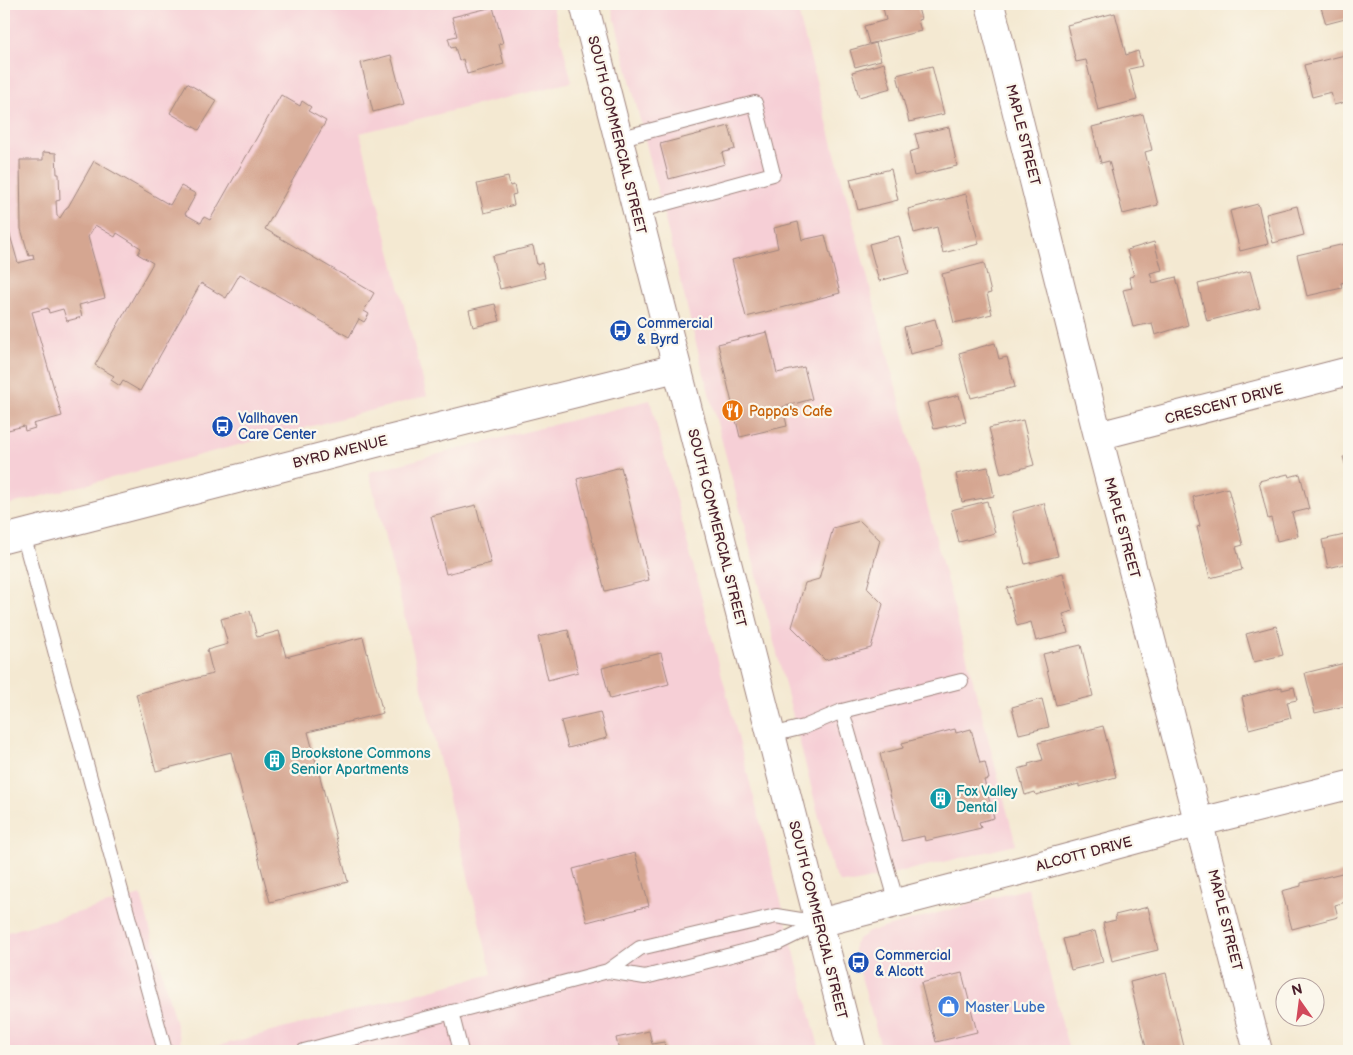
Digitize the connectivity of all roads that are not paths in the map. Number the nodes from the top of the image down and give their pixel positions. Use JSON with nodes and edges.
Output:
{"nodes":[{"id":1,"x":584,"y":4,"type":"edge"},
{"id":2,"x":990,"y":4,"type":"edge"},
{"id":3,"x":618,"y":139,"type":"junction"},
{"id":4,"x":637,"y":211,"type":"junction"},
{"id":5,"x":676,"y":368,"type":"junction"},
{"id":6,"x":1349,"y":371,"type":"edge"},
{"id":7,"x":1098,"y":436,"type":"junction"},
{"id":8,"x":13,"y":536,"type":"edge"},
{"id":9,"x":961,"y":681,"type":"dead end"},
{"id":10,"x":842,"y":712,"type":"junction"},
{"id":11,"x":771,"y":735,"type":"junction"},
{"id":12,"x":1349,"y":785,"type":"edge"},
{"id":13,"x":1200,"y":822,"type":"junction"},
{"id":14,"x":897,"y":903,"type":"junction"},
{"id":15,"x":819,"y":923,"type":"junction"},
{"id":16,"x":608,"y":971,"type":"junction"},
{"id":17,"x":451,"y":1012,"type":"junction"},
{"id":18,"x":165,"y":1051,"type":"edge"},
{"id":19,"x":304,"y":1051,"type":"edge"},
{"id":20,"x":461,"y":1051,"type":"edge"},
{"id":21,"x":852,"y":1051,"type":"edge"},
{"id":22,"x":1258,"y":1051,"type":"edge"}],
"edges":[{"from":1,"to":3,"type":"street","name":"SOUTH COMMERCIAL STREET"},
{"from":2,"to":7,"type":"street","name":"MAPLE STREET"},
{"from":3,"to":4,"type":"street","name":"SOUTH COMMERCIAL STREET"},
{"from":3,"to":4,"type":"lane"},
{"from":4,"to":5,"type":"street","name":"SOUTH COMMERCIAL STREET"},
{"from":5,"to":8,"type":"street","name":"BYRD AVENUE"},
{"from":5,"to":11,"type":"street","name":"SOUTH COMMERCIAL STREET"},
{"from":6,"to":7,"type":"street","name":"CRESCENT DRIVE"},
{"from":7,"to":13,"type":"street","name":"MAPLE STREET"},
{"from":8,"to":18,"type":"lane"},
{"from":9,"to":10,"type":"lane"},
{"from":10,"to":11,"type":"lane"},
{"from":10,"to":14,"type":"lane"},
{"from":11,"to":15,"type":"street","name":"SOUTH COMMERCIAL STREET"},
{"from":12,"to":13,"type":"street","name":"ALCOTT DRIVE"},
{"from":13,"to":14,"type":"street","name":"ALCOTT DRIVE"},
{"from":13,"to":22,"type":"street","name":"MAPLE STREET"},
{"from":14,"to":15,"type":"street","name":"ALCOTT DRIVE"},
{"from":15,"to":16,"type":"lane"},
{"from":15,"to":16,"type":"lane"},
{"from":15,"to":21,"type":"street","name":"SOUTH COMMERCIAL STREET"},
{"from":16,"to":17,"type":"lane"},
{"from":17,"to":19,"type":"lane"},
{"from":17,"to":20,"type":"lane"}]}
